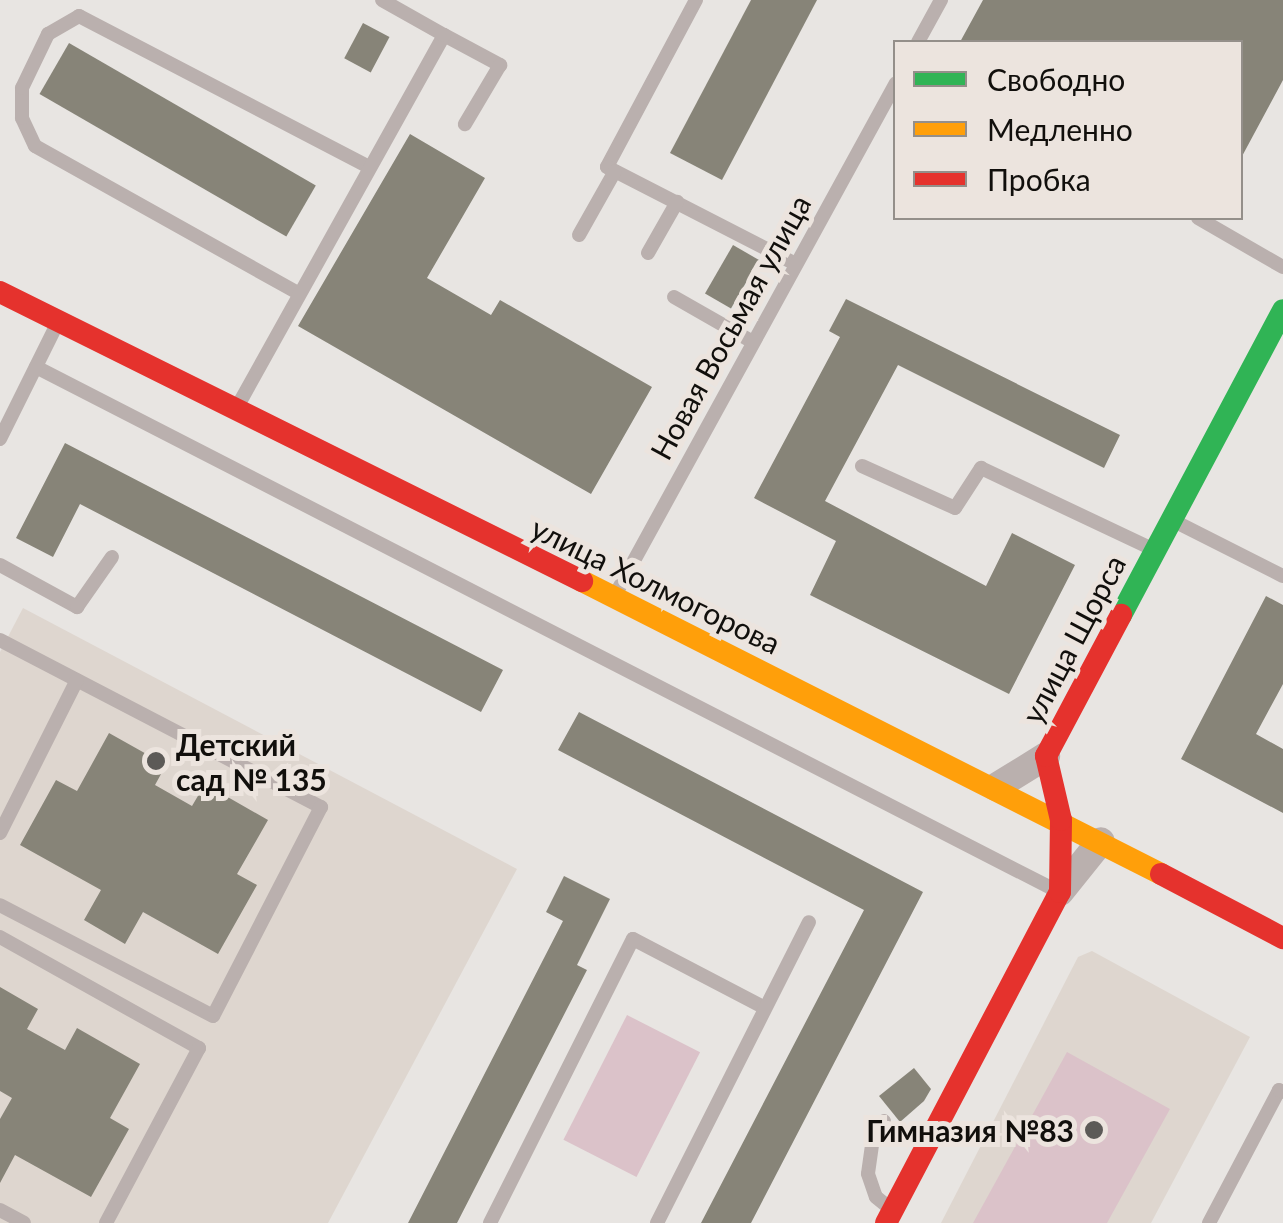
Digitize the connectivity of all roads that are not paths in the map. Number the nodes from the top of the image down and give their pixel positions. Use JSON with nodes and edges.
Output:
{"nodes":[{"id":1,"x":382,"y":0,"type":"edge"},
{"id":2,"x":696,"y":0,"type":"edge"},
{"id":3,"x":941,"y":0,"type":"edge"},
{"id":4,"x":444,"y":35,"type":"junction"},
{"id":5,"x":919,"y":40,"type":"edge"},
{"id":6,"x":893,"y":89,"type":"edge"},
{"id":7,"x":465,"y":124,"type":"dead end"},
{"id":8,"x":369,"y":167,"type":"junction"},
{"id":9,"x":615,"y":171,"type":"junction"},
{"id":10,"x":677,"y":202,"type":"junction"},
{"id":11,"x":1201,"y":220,"type":"edge"},
{"id":12,"x":579,"y":235,"type":"dead end"},
{"id":13,"x":648,"y":253,"type":"dead end"},
{"id":14,"x":796,"y":264,"type":"junction"},
{"id":15,"x":1283,"y":267,"type":"edge"},
{"id":16,"x":0,"y":292,"type":"edge"},
{"id":17,"x":298,"y":293,"type":"junction"},
{"id":18,"x":674,"y":297,"type":"dead end"},
{"id":19,"x":1283,"y":310,"type":"edge"},
{"id":20,"x":59,"y":321,"type":"junction"},
{"id":21,"x":754,"y":342,"type":"junction"},
{"id":22,"x":36,"y":367,"type":"junction"},
{"id":23,"x":236,"y":409,"type":"junction"},
{"id":24,"x":6,"y":412,"type":"edge"},
{"id":25,"x":0,"y":440,"type":"edge"},
{"id":26,"x":862,"y":466,"type":"dead end"},
{"id":27,"x":1170,"y":519,"type":"junction"},
{"id":28,"x":1154,"y":550,"type":"junction"},
{"id":29,"x":112,"y":557,"type":"dead end"},
{"id":30,"x":0,"y":565,"type":"edge"},
{"id":31,"x":1283,"y":576,"type":"edge"},
{"id":32,"x":614,"y":598,"type":"junction"},
{"id":33,"x":0,"y":640,"type":"edge"},
{"id":34,"x":77,"y":680,"type":"junction"},
{"id":35,"x":1046,"y":756,"type":"junction"},
{"id":36,"x":996,"y":787,"type":"junction"},
{"id":37,"x":1060,"y":820,"type":"junction"},
{"id":38,"x":0,"y":833,"type":"edge"},
{"id":39,"x":1101,"y":841,"type":"junction"},
{"id":40,"x":1060,"y":892,"type":"junction"},
{"id":41,"x":0,"y":905,"type":"edge"},
{"id":42,"x":810,"y":922,"type":"dead end"},
{"id":43,"x":0,"y":936,"type":"edge"},
{"id":44,"x":1283,"y":938,"type":"edge"},
{"id":45,"x":763,"y":1008,"type":"junction"},
{"id":46,"x":1283,"y":1092,"type":"edge"},
{"id":47,"x":884,"y":1121,"type":"dead end"},
{"id":48,"x":0,"y":1210,"type":"edge"},
{"id":49,"x":890,"y":1217,"type":"edge"},
{"id":50,"x":24,"y":1223,"type":"edge"},
{"id":51,"x":106,"y":1223,"type":"edge"},
{"id":52,"x":490,"y":1223,"type":"edge"},
{"id":53,"x":657,"y":1223,"type":"edge"},
{"id":54,"x":1209,"y":1223,"type":"edge"}],
"edges":[{"from":1,"to":4,"type":"lane"},
{"from":2,"to":9,"type":"lane"},
{"from":3,"to":5,"type":"lane"},
{"from":4,"to":7,"type":"lane"},
{"from":4,"to":8,"type":"lane"},
{"from":6,"to":14,"type":"lane","name":"Новая Восьмая улица"},
{"from":8,"to":17,"type":"lane"},
{"from":8,"to":17,"type":"lane"},
{"from":9,"to":10,"type":"lane"},
{"from":9,"to":12,"type":"lane"},
{"from":10,"to":13,"type":"lane"},
{"from":10,"to":14,"type":"lane"},
{"from":11,"to":15,"type":"lane"},
{"from":14,"to":21,"type":"lane","name":"Новая Восьмая улица"},
{"from":16,"to":20,"type":"main road","name":"улица Холмогорова"},
{"from":17,"to":23,"type":"lane"},
{"from":18,"to":21,"type":"lane"},
{"from":19,"to":27,"type":"main road","name":"улица Щорса"},
{"from":20,"to":22,"type":"lane"},
{"from":20,"to":23,"type":"main road","name":"улица Холмогорова"},
{"from":21,"to":32,"type":"lane","name":"Новая Восьмая улица"},
{"from":22,"to":24,"type":"lane"},
{"from":22,"to":40,"type":"lane"},
{"from":23,"to":32,"type":"main road","name":"улица Холмогорова"},
{"from":24,"to":25,"type":"lane"},
{"from":26,"to":28,"type":"lane"},
{"from":27,"to":28,"type":"main road","name":"улица Щорса"},
{"from":27,"to":31,"type":"lane"},
{"from":28,"to":35,"type":"main road","name":"улица Щорса"},
{"from":29,"to":30,"type":"lane"},
{"from":32,"to":36,"type":"main road","name":"улица Холмогорова"},
{"from":33,"to":34,"type":"lane"},
{"from":34,"to":38,"type":"lane"},
{"from":34,"to":41,"type":"lane"},
{"from":35,"to":36,"type":"street"},
{"from":35,"to":37,"type":"main road","name":"улица Щорса"},
{"from":36,"to":37,"type":"main road","name":"улица Холмогорова"},
{"from":37,"to":39,"type":"main road","name":"улица Холмогорова"},
{"from":37,"to":40,"type":"main road","name":"улица Щорса"},
{"from":39,"to":40,"type":"street"},
{"from":39,"to":44,"type":"main road","name":"улица Холмогорова"},
{"from":40,"to":49,"type":"main road","name":"улица Щорса"},
{"from":42,"to":45,"type":"lane"},
{"from":43,"to":51,"type":"lane"},
{"from":45,"to":52,"type":"lane"},
{"from":45,"to":53,"type":"lane"},
{"from":46,"to":54,"type":"lane"},
{"from":47,"to":49,"type":"lane"},
{"from":48,"to":50,"type":"lane"}]}
